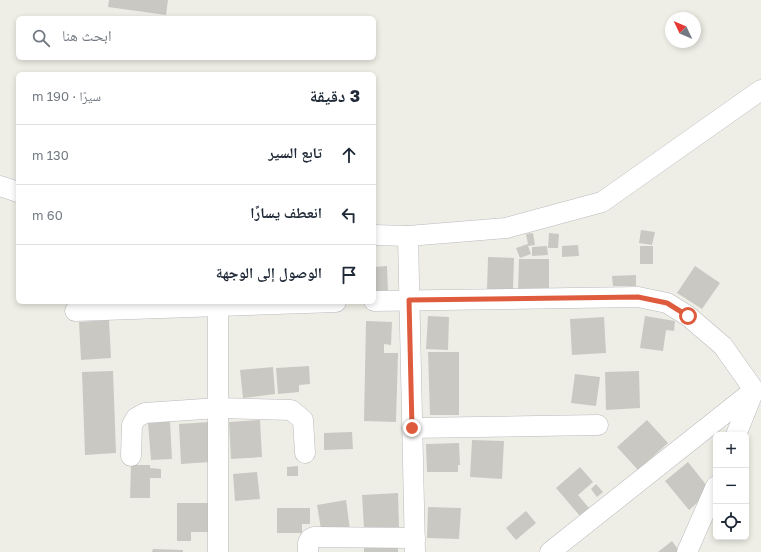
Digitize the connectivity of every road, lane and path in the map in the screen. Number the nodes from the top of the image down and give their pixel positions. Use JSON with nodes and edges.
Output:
{"nodes":[{"id":1,"x":761,"y":90,"type":"edge"},
{"id":2,"x":0,"y":186,"type":"edge"},
{"id":3,"x":16,"y":191,"type":"edge"},
{"id":4,"x":376,"y":235,"type":"edge"},
{"id":5,"x":408,"y":236,"type":"junction"},
{"id":6,"x":409,"y":300,"type":"junction"},
{"id":7,"x":376,"y":301,"type":"edge"},
{"id":8,"x":277,"y":304,"type":"edge"},
{"id":9,"x":218,"y":306,"type":"junction"},
{"id":10,"x":75,"y":311,"type":"dead end"},
{"id":11,"x":757,"y":387,"type":"edge"},
{"id":12,"x":218,"y":408,"type":"junction"},
{"id":13,"x":598,"y":425,"type":"dead end"},
{"id":14,"x":412,"y":428,"type":"junction"},
{"id":15,"x":737,"y":432,"type":"edge"},
{"id":16,"x":305,"y":453,"type":"dead end"},
{"id":17,"x":131,"y":456,"type":"dead end"},
{"id":18,"x":713,"y":493,"type":"edge"},
{"id":19,"x":415,"y":545,"type":"edge"},
{"id":20,"x":218,"y":552,"type":"edge"},
{"id":21,"x":308,"y":552,"type":"edge"},
{"id":22,"x":550,"y":552,"type":"edge"},
{"id":23,"x":687,"y":552,"type":"edge"}],
"edges":[{"from":1,"to":5,"type":"street"},
{"from":2,"to":3,"type":"street"},
{"from":4,"to":5,"type":"street"},
{"from":5,"to":6,"type":"street"},
{"from":6,"to":7,"type":"street"},
{"from":6,"to":11,"type":"street"},
{"from":6,"to":14,"type":"street"},
{"from":8,"to":9,"type":"street"},
{"from":9,"to":10,"type":"street"},
{"from":9,"to":12,"type":"street"},
{"from":11,"to":15,"type":"street"},
{"from":11,"to":22,"type":"street"},
{"from":12,"to":16,"type":"street"},
{"from":12,"to":17,"type":"street"},
{"from":12,"to":20,"type":"street"},
{"from":13,"to":14,"type":"street"},
{"from":14,"to":19,"type":"street"},
{"from":18,"to":23,"type":"street"},
{"from":19,"to":21,"type":"street"}]}
